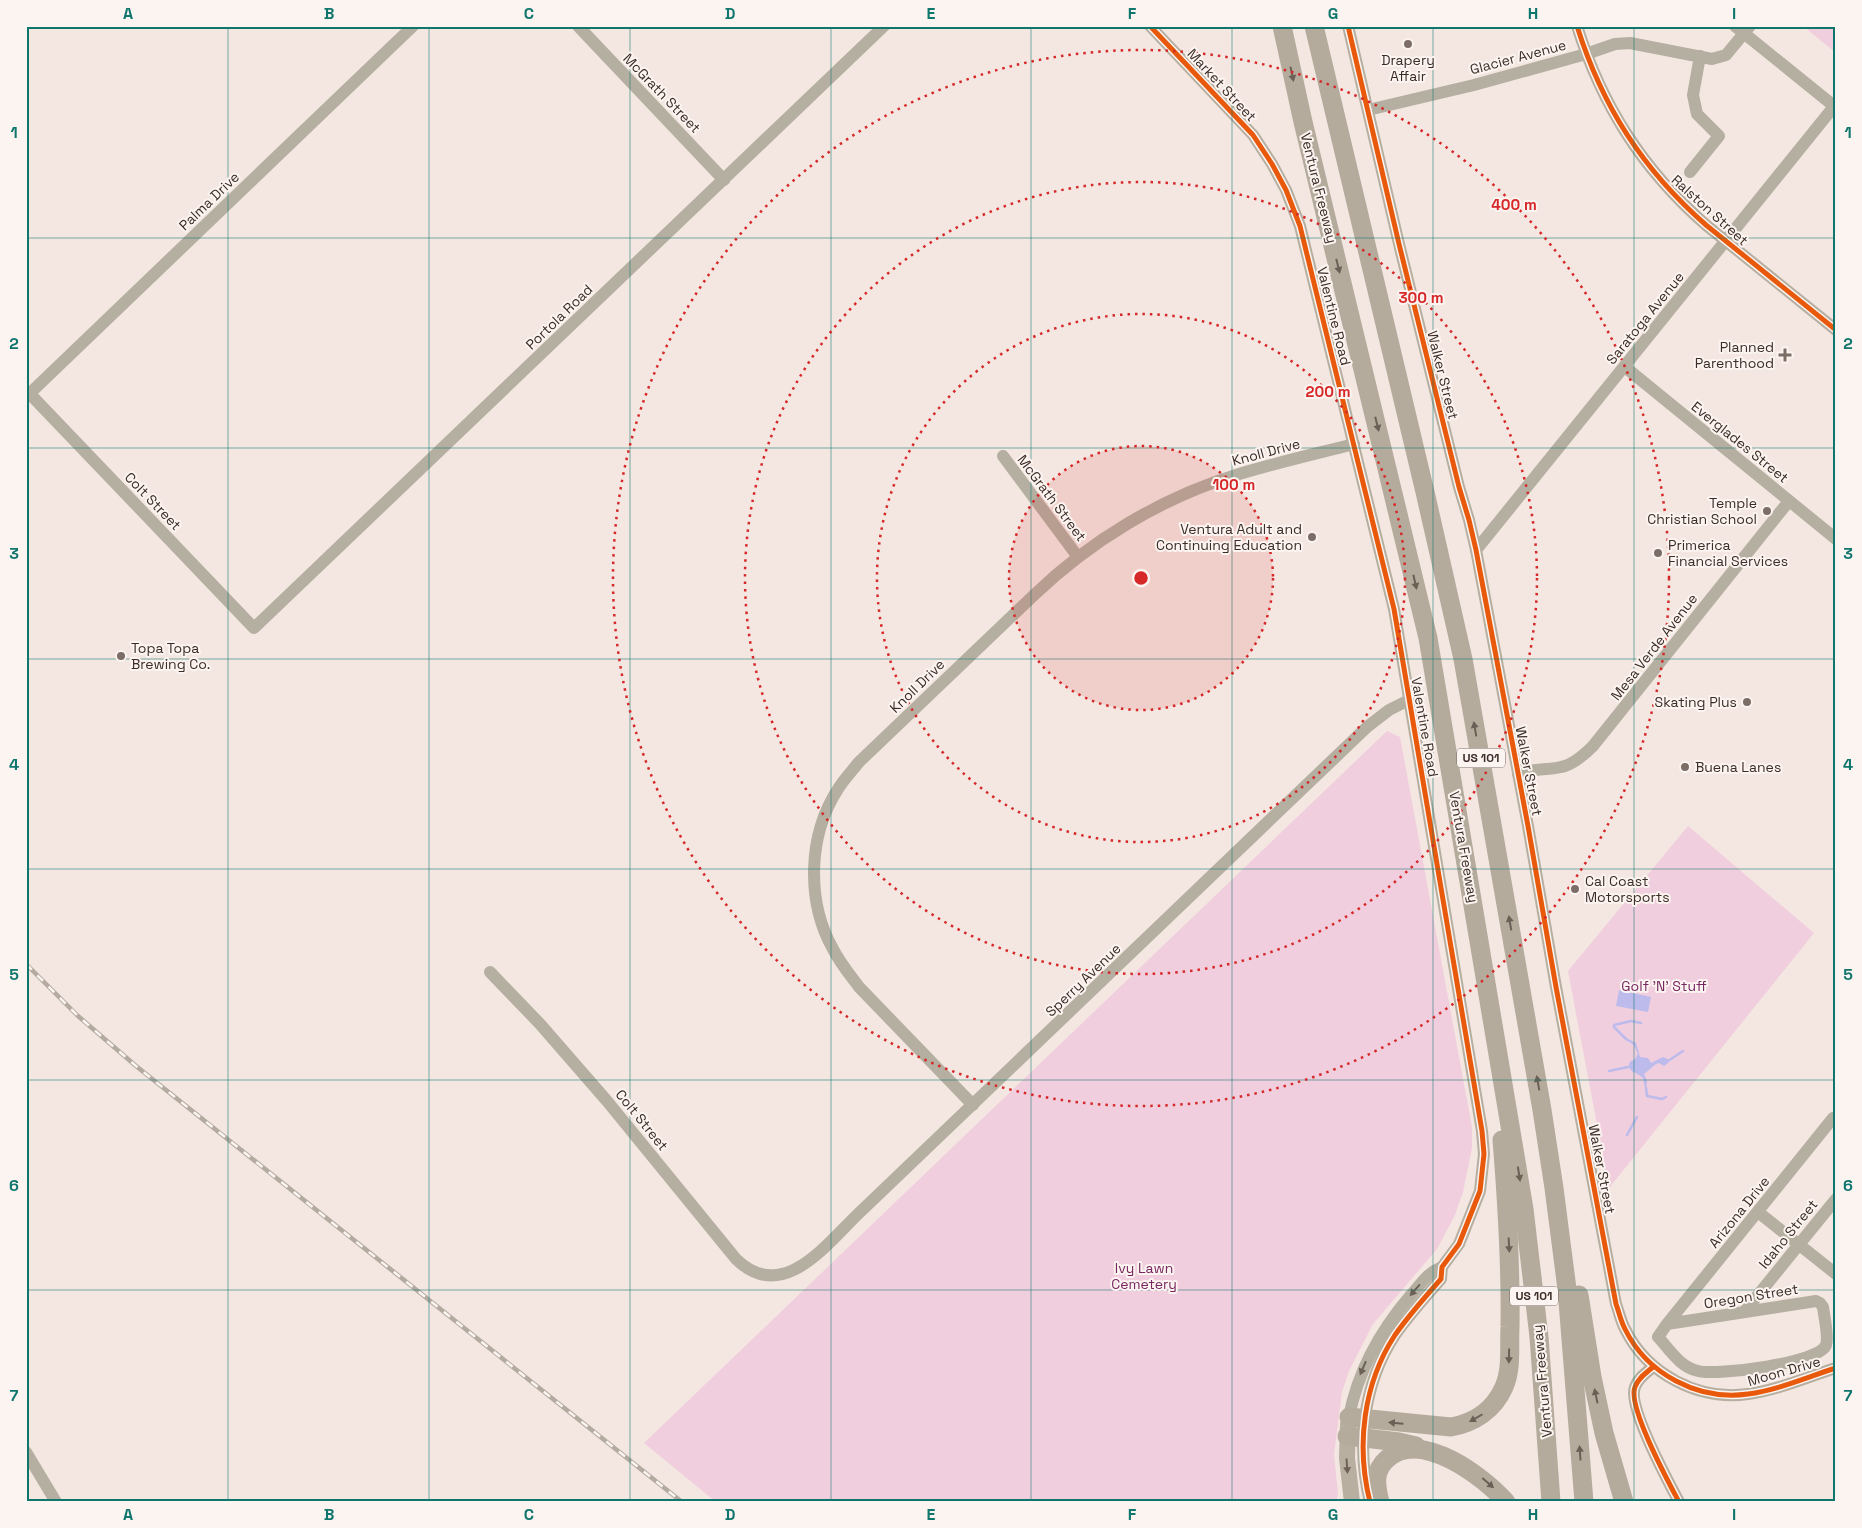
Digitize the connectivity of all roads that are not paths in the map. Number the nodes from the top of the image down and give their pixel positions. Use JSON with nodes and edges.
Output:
{"nodes":[{"id":1,"x":413,"y":26,"type":"edge"},
{"id":2,"x":578,"y":26,"type":"edge"},
{"id":3,"x":884,"y":26,"type":"edge"},
{"id":4,"x":1150,"y":26,"type":"edge"},
{"id":5,"x":1282,"y":26,"type":"edge"},
{"id":6,"x":1314,"y":26,"type":"edge"},
{"id":7,"x":1348,"y":26,"type":"edge"},
{"id":8,"x":1577,"y":26,"type":"edge"},
{"id":9,"x":1743,"y":29,"type":"edge"},
{"id":10,"x":1586,"y":54,"type":"junction"},
{"id":11,"x":1700,"y":56,"type":"junction"},
{"id":12,"x":1835,"y":105,"type":"edge"},
{"id":13,"x":1368,"y":110,"type":"junction"},
{"id":14,"x":1690,"y":172,"type":"dead end"},
{"id":15,"x":724,"y":180,"type":"junction"},
{"id":16,"x":1286,"y":190,"type":"joint"},
{"id":17,"x":1725,"y":240,"type":"junction"},
{"id":18,"x":1836,"y":330,"type":"edge"},
{"id":19,"x":1625,"y":367,"type":"junction"},
{"id":20,"x":28,"y":395,"type":"edge"},
{"id":21,"x":1354,"y":444,"type":"junction"},
{"id":22,"x":1003,"y":456,"type":"dead end"},
{"id":23,"x":1789,"y":501,"type":"junction"},
{"id":24,"x":1836,"y":539,"type":"edge"},
{"id":25,"x":1476,"y":550,"type":"junction"},
{"id":26,"x":1078,"y":557,"type":"junction"},
{"id":27,"x":254,"y":628,"type":"joint"},
{"id":28,"x":1409,"y":700,"type":"junction"},
{"id":29,"x":1518,"y":774,"type":"junction"},
{"id":30,"x":490,"y":972,"type":"dead end"},
{"id":31,"x":1506,"y":1092,"type":"junction"},
{"id":32,"x":973,"y":1105,"type":"junction"},
{"id":33,"x":1542,"y":1110,"type":"junction"},
{"id":34,"x":1834,"y":1119,"type":"edge"},
{"id":35,"x":1836,"y":1199,"type":"edge"},
{"id":36,"x":1758,"y":1212,"type":"junction"},
{"id":37,"x":1799,"y":1245,"type":"junction"},
{"id":38,"x":1836,"y":1274,"type":"edge"},
{"id":39,"x":774,"y":1275,"type":"joint"},
{"id":40,"x":1745,"y":1311,"type":"junction"},
{"id":41,"x":1667,"y":1324,"type":"junction"},
{"id":42,"x":1653,"y":1367,"type":"junction"},
{"id":43,"x":1836,"y":1368,"type":"edge"},
{"id":44,"x":1357,"y":1418,"type":"junction"},
{"id":45,"x":1355,"y":1437,"type":"junction"},
{"id":46,"x":26,"y":1452,"type":"edge"},
{"id":47,"x":1428,"y":1452,"type":"junction"},
{"id":48,"x":56,"y":1502,"type":"edge"},
{"id":49,"x":1352,"y":1502,"type":"edge"},
{"id":50,"x":1370,"y":1502,"type":"edge"},
{"id":51,"x":1380,"y":1502,"type":"edge"},
{"id":52,"x":1506,"y":1502,"type":"edge"},
{"id":53,"x":1551,"y":1502,"type":"edge"},
{"id":54,"x":1584,"y":1502,"type":"edge"},
{"id":55,"x":1624,"y":1502,"type":"edge"},
{"id":56,"x":1679,"y":1502,"type":"edge"}],
"edges":[{"from":1,"to":20,"type":"street","name":"Palma Drive"},
{"from":2,"to":15,"type":"street","name":"McGrath Street"},
{"from":3,"to":15,"type":"street","name":"Portola Road"},
{"from":4,"to":16,"type":"street","name":"Market Street"},
{"from":5,"to":31,"type":"highway","name":"Ventura Freeway","number":"US 101","one_way":true},
{"from":33,"to":6,"type":"highway","number":"US 101","one_way":true},
{"from":7,"to":13,"type":"street","name":"Walker Street"},
{"from":8,"to":10,"type":"street","name":"Ralston Street"},
{"from":9,"to":11,"type":"street","name":"Glacier Avenue"},
{"from":9,"to":12,"type":"street"},
{"from":10,"to":11,"type":"street","name":"Glacier Avenue"},
{"from":10,"to":13,"type":"street","name":"Glacier Avenue"},
{"from":10,"to":17,"type":"street","name":"Ralston Street"},
{"from":11,"to":14,"type":"street"},
{"from":12,"to":17,"type":"street","name":"Saratoga Avenue"},
{"from":13,"to":25,"type":"street","name":"Walker Street"},
{"from":15,"to":27,"type":"street","name":"Portola Road"},
{"from":16,"to":21,"type":"street","name":"Valentine Road"},
{"from":17,"to":18,"type":"street","name":"Ralston Street"},
{"from":17,"to":19,"type":"street","name":"Saratoga Avenue"},
{"from":19,"to":23,"type":"street","name":"Everglades Street"},
{"from":19,"to":25,"type":"street","name":"Saratoga Avenue"},
{"from":20,"to":27,"type":"street","name":"Colt Street"},
{"from":21,"to":26,"type":"street","name":"Knoll Drive"},
{"from":21,"to":28,"type":"street","name":"Valentine Road"},
{"from":22,"to":26,"type":"street","name":"McGrath Street"},
{"from":23,"to":24,"type":"street","name":"Everglades Street"},
{"from":23,"to":29,"type":"street","name":"Mesa Verde Avenue"},
{"from":25,"to":29,"type":"street","name":"Walker Street"},
{"from":26,"to":32,"type":"street","name":"Knoll Drive"},
{"from":28,"to":32,"type":"street","name":"Sperry Avenue"},
{"from":28,"to":44,"type":"street","name":"Valentine Road"},
{"from":29,"to":42,"type":"street","name":"Walker Street"},
{"from":30,"to":39,"type":"street","name":"Colt Street"},
{"from":31,"to":44,"type":"highway","one_way":true},
{"from":31,"to":53,"type":"highway","name":"Ventura Freeway","number":"US 101","one_way":true},
{"from":32,"to":39,"type":"street","name":"Sperry Avenue"},
{"from":54,"to":33,"type":"highway","number":"US 101","one_way":true},
{"from":55,"to":33,"type":"highway","one_way":true},
{"from":34,"to":36,"type":"street","name":"Arizona Drive"},
{"from":35,"to":37,"type":"street","name":"Idaho Street"},
{"from":36,"to":37,"type":"street"},
{"from":36,"to":41,"type":"street","name":"Arizona Drive"},
{"from":37,"to":38,"type":"street"},
{"from":37,"to":40,"type":"street","name":"Idaho Street"},
{"from":40,"to":41,"type":"street","name":"Oregon Street"},
{"from":40,"to":41,"type":"street","name":"Oregon Street"},
{"from":42,"to":43,"type":"street","name":"Moon Drive"},
{"from":42,"to":56,"type":"street"},
{"from":44,"to":45,"type":"main road","name":"Valentine Road"},
{"from":45,"to":47,"type":"highway"},
{"from":45,"to":49,"type":"main road","name":"Valentine Road","one_way":true},
{"from":45,"to":50,"type":"street","name":"Valentine Road"},
{"from":46,"to":48,"type":"street"},
{"from":47,"to":51,"type":"highway"},
{"from":47,"to":52,"type":"highway","one_way":true}]}
